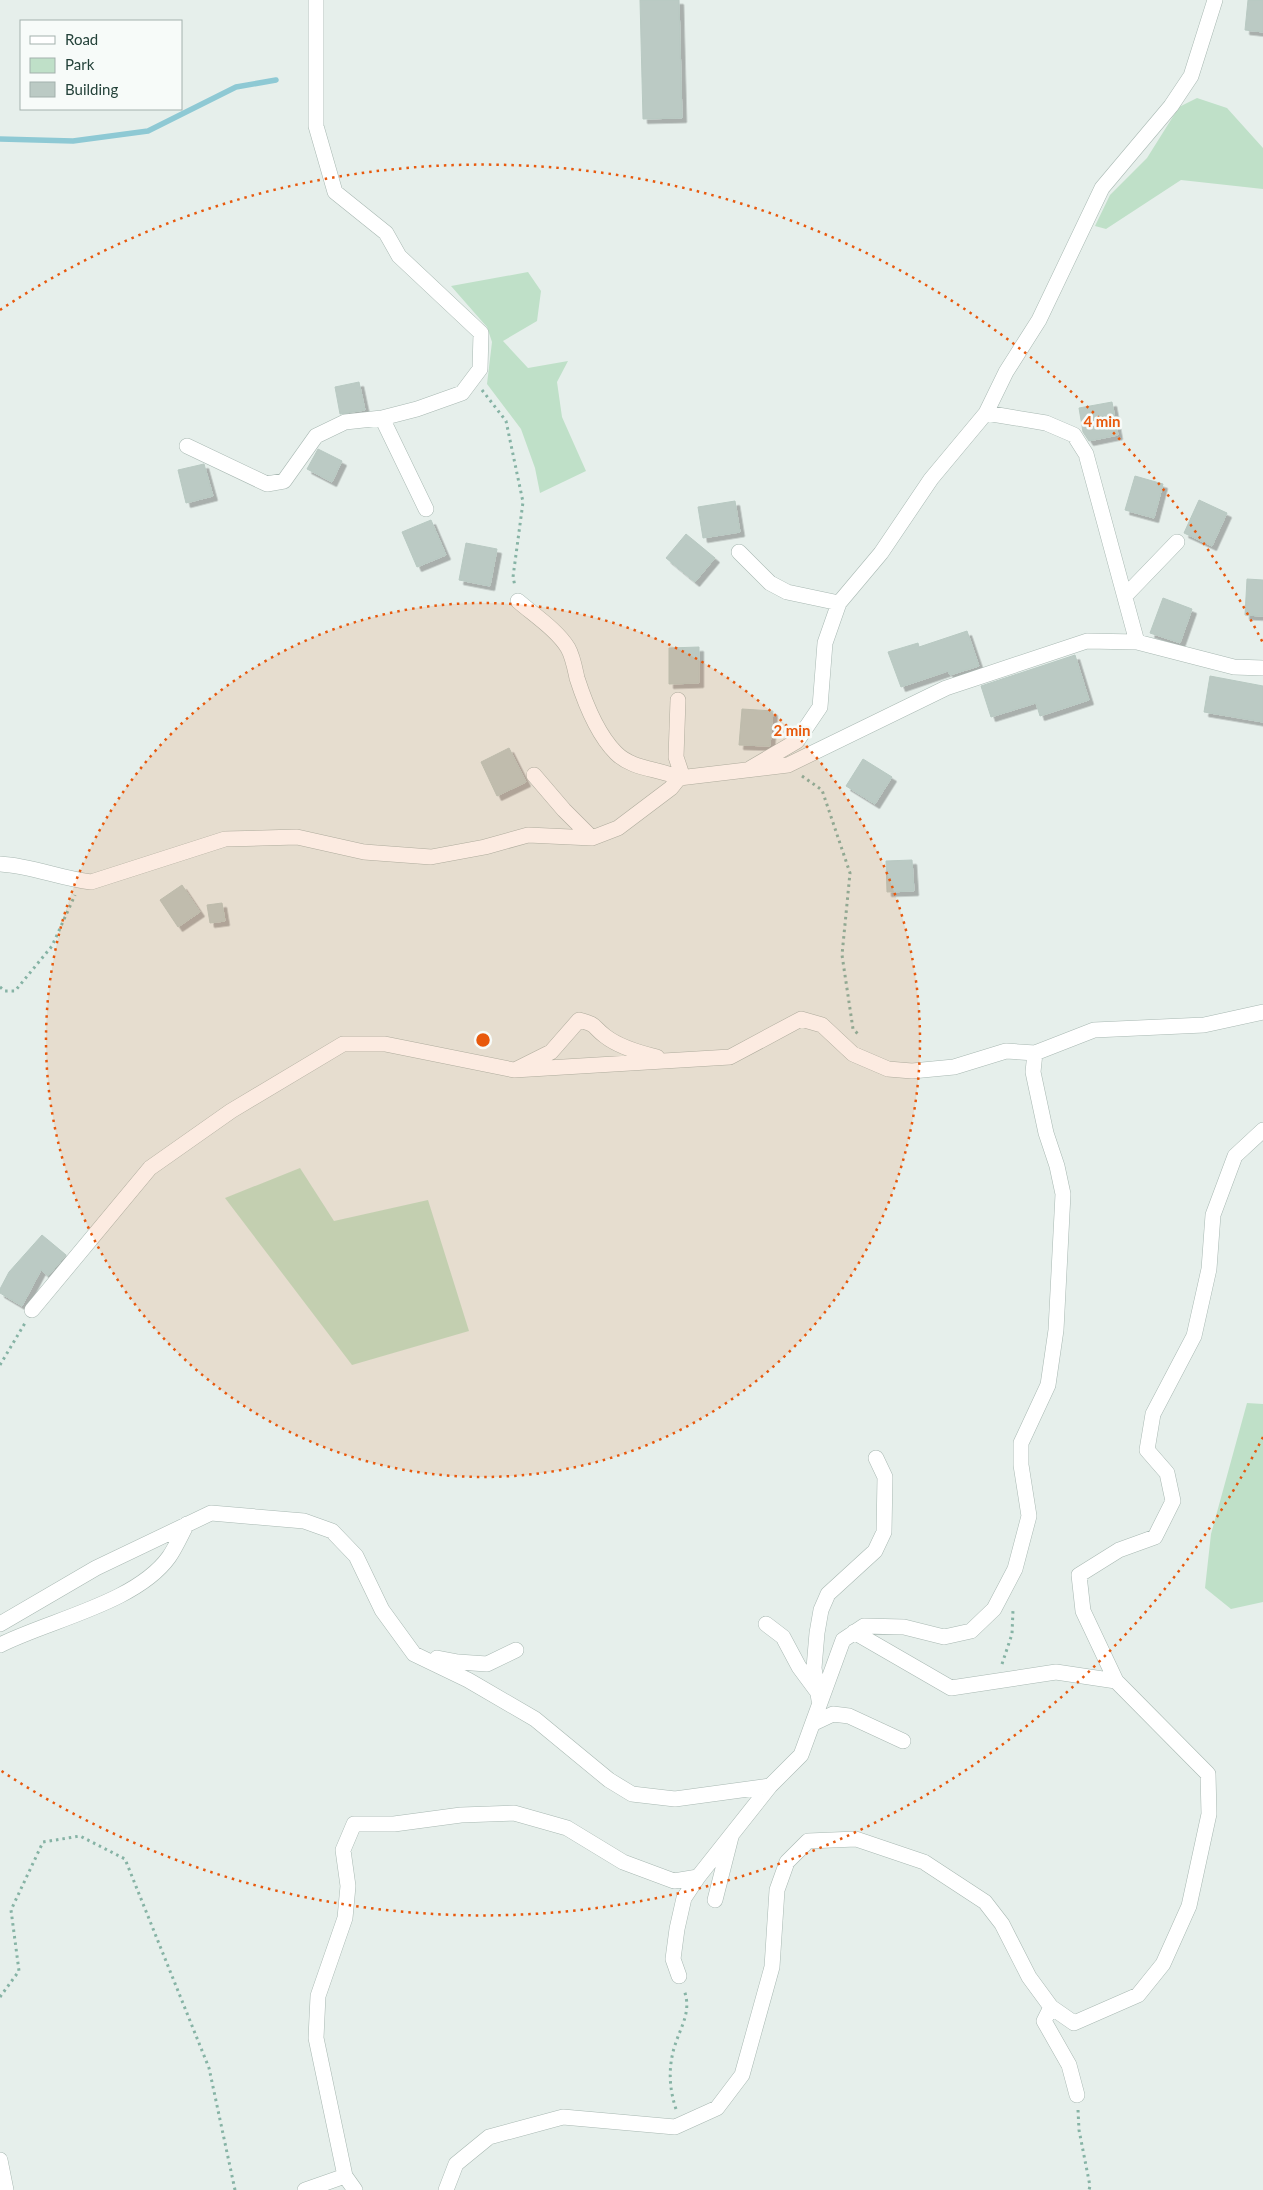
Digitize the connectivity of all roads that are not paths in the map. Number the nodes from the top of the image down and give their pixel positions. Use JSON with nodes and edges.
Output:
{"nodes":[{"id":1,"x":316,"y":0,"type":"edge"},
{"id":2,"x":1215,"y":0,"type":"edge"},
{"id":3,"x":986,"y":413,"type":"junction"},
{"id":4,"x":382,"y":418,"type":"junction"},
{"id":5,"x":187,"y":446,"type":"dead end"},
{"id":6,"x":426,"y":509,"type":"dead end"},
{"id":7,"x":1177,"y":542,"type":"dead end"},
{"id":8,"x":739,"y":552,"type":"dead end"},
{"id":9,"x":1124,"y":596,"type":"junction"},
{"id":10,"x":518,"y":601,"type":"road end"},
{"id":11,"x":838,"y":603,"type":"junction"},
{"id":12,"x":1137,"y":642,"type":"junction"},
{"id":13,"x":1263,"y":668,"type":"edge"},
{"id":14,"x":678,"y":700,"type":"dead end"},
{"id":15,"x":742,"y":772,"type":"junction"},
{"id":16,"x":534,"y":774,"type":"dead end"},
{"id":17,"x":681,"y":778,"type":"junction"},
{"id":18,"x":592,"y":838,"type":"junction"},
{"id":19,"x":0,"y":864,"type":"edge"},
{"id":20,"x":1263,"y":1012,"type":"edge"},
{"id":21,"x":1035,"y":1053,"type":"junction"},
{"id":22,"x":673,"y":1061,"type":"junction"},
{"id":23,"x":514,"y":1070,"type":"junction"},
{"id":24,"x":1263,"y":1130,"type":"edge"},
{"id":25,"x":32,"y":1310,"type":"road end"},
{"id":26,"x":876,"y":1458,"type":"dead end"},
{"id":27,"x":187,"y":1524,"type":"junction"},
{"id":28,"x":0,"y":1624,"type":"edge"},
{"id":29,"x":766,"y":1624,"type":"dead end"},
{"id":30,"x":854,"y":1632,"type":"junction"},
{"id":31,"x":0,"y":1645,"type":"edge"},
{"id":32,"x":516,"y":1650,"type":"dead end"},
{"id":33,"x":414,"y":1654,"type":"junction"},
{"id":34,"x":1116,"y":1681,"type":"junction"},
{"id":35,"x":817,"y":1691,"type":"junction"},
{"id":36,"x":820,"y":1706,"type":"junction"},
{"id":37,"x":814,"y":1723,"type":"junction"},
{"id":38,"x":903,"y":1741,"type":"dead end"},
{"id":39,"x":770,"y":1786,"type":"junction"},
{"id":40,"x":733,"y":1830,"type":"junction"},
{"id":41,"x":698,"y":1877,"type":"junction"},
{"id":42,"x":715,"y":1900,"type":"dead end"},
{"id":43,"x":679,"y":1976,"type":"road end"},
{"id":44,"x":1051,"y":2007,"type":"junction"},
{"id":45,"x":1077,"y":2095,"type":"road end"},
{"id":46,"x":0,"y":2160,"type":"edge"},
{"id":47,"x":345,"y":2176,"type":"junction"},
{"id":48,"x":6,"y":2190,"type":"edge"},
{"id":49,"x":306,"y":2190,"type":"edge"},
{"id":50,"x":355,"y":2190,"type":"edge"},
{"id":51,"x":446,"y":2190,"type":"edge"}],
"edges":[{"from":1,"to":4,"type":"street"},
{"from":2,"to":3,"type":"street"},
{"from":3,"to":9,"type":"street"},
{"from":3,"to":11,"type":"street"},
{"from":4,"to":5,"type":"street"},
{"from":4,"to":6,"type":"street"},
{"from":7,"to":9,"type":"street"},
{"from":8,"to":11,"type":"street"},
{"from":9,"to":12,"type":"street"},
{"from":10,"to":17,"type":"street"},
{"from":11,"to":15,"type":"street"},
{"from":12,"to":13,"type":"street"},
{"from":12,"to":15,"type":"street"},
{"from":14,"to":17,"type":"street"},
{"from":15,"to":17,"type":"street"},
{"from":16,"to":18,"type":"street"},
{"from":17,"to":18,"type":"street"},
{"from":18,"to":19,"type":"street"},
{"from":20,"to":21,"type":"street"},
{"from":21,"to":22,"type":"street"},
{"from":21,"to":30,"type":"street"},
{"from":22,"to":23,"type":"street"},
{"from":22,"to":23,"type":"street"},
{"from":23,"to":25,"type":"street"},
{"from":24,"to":34,"type":"street"},
{"from":26,"to":35,"type":"street"},
{"from":27,"to":28,"type":"street"},
{"from":27,"to":31,"type":"street"},
{"from":27,"to":33,"type":"street"},
{"from":29,"to":35,"type":"street"},
{"from":30,"to":34,"type":"street"},
{"from":30,"to":36,"type":"street"},
{"from":32,"to":33,"type":"street"},
{"from":33,"to":39,"type":"street"},
{"from":34,"to":44,"type":"street"},
{"from":35,"to":36,"type":"street"},
{"from":36,"to":37,"type":"street"},
{"from":37,"to":38,"type":"street"},
{"from":37,"to":39,"type":"street"},
{"from":39,"to":40,"type":"street"},
{"from":40,"to":41,"type":"street"},
{"from":40,"to":42,"type":"street"},
{"from":41,"to":43,"type":"street"},
{"from":41,"to":47,"type":"street"},
{"from":44,"to":45,"type":"street"},
{"from":44,"to":51,"type":"street"},
{"from":46,"to":48,"type":"street"},
{"from":47,"to":49,"type":"street"},
{"from":47,"to":50,"type":"street"}]}
